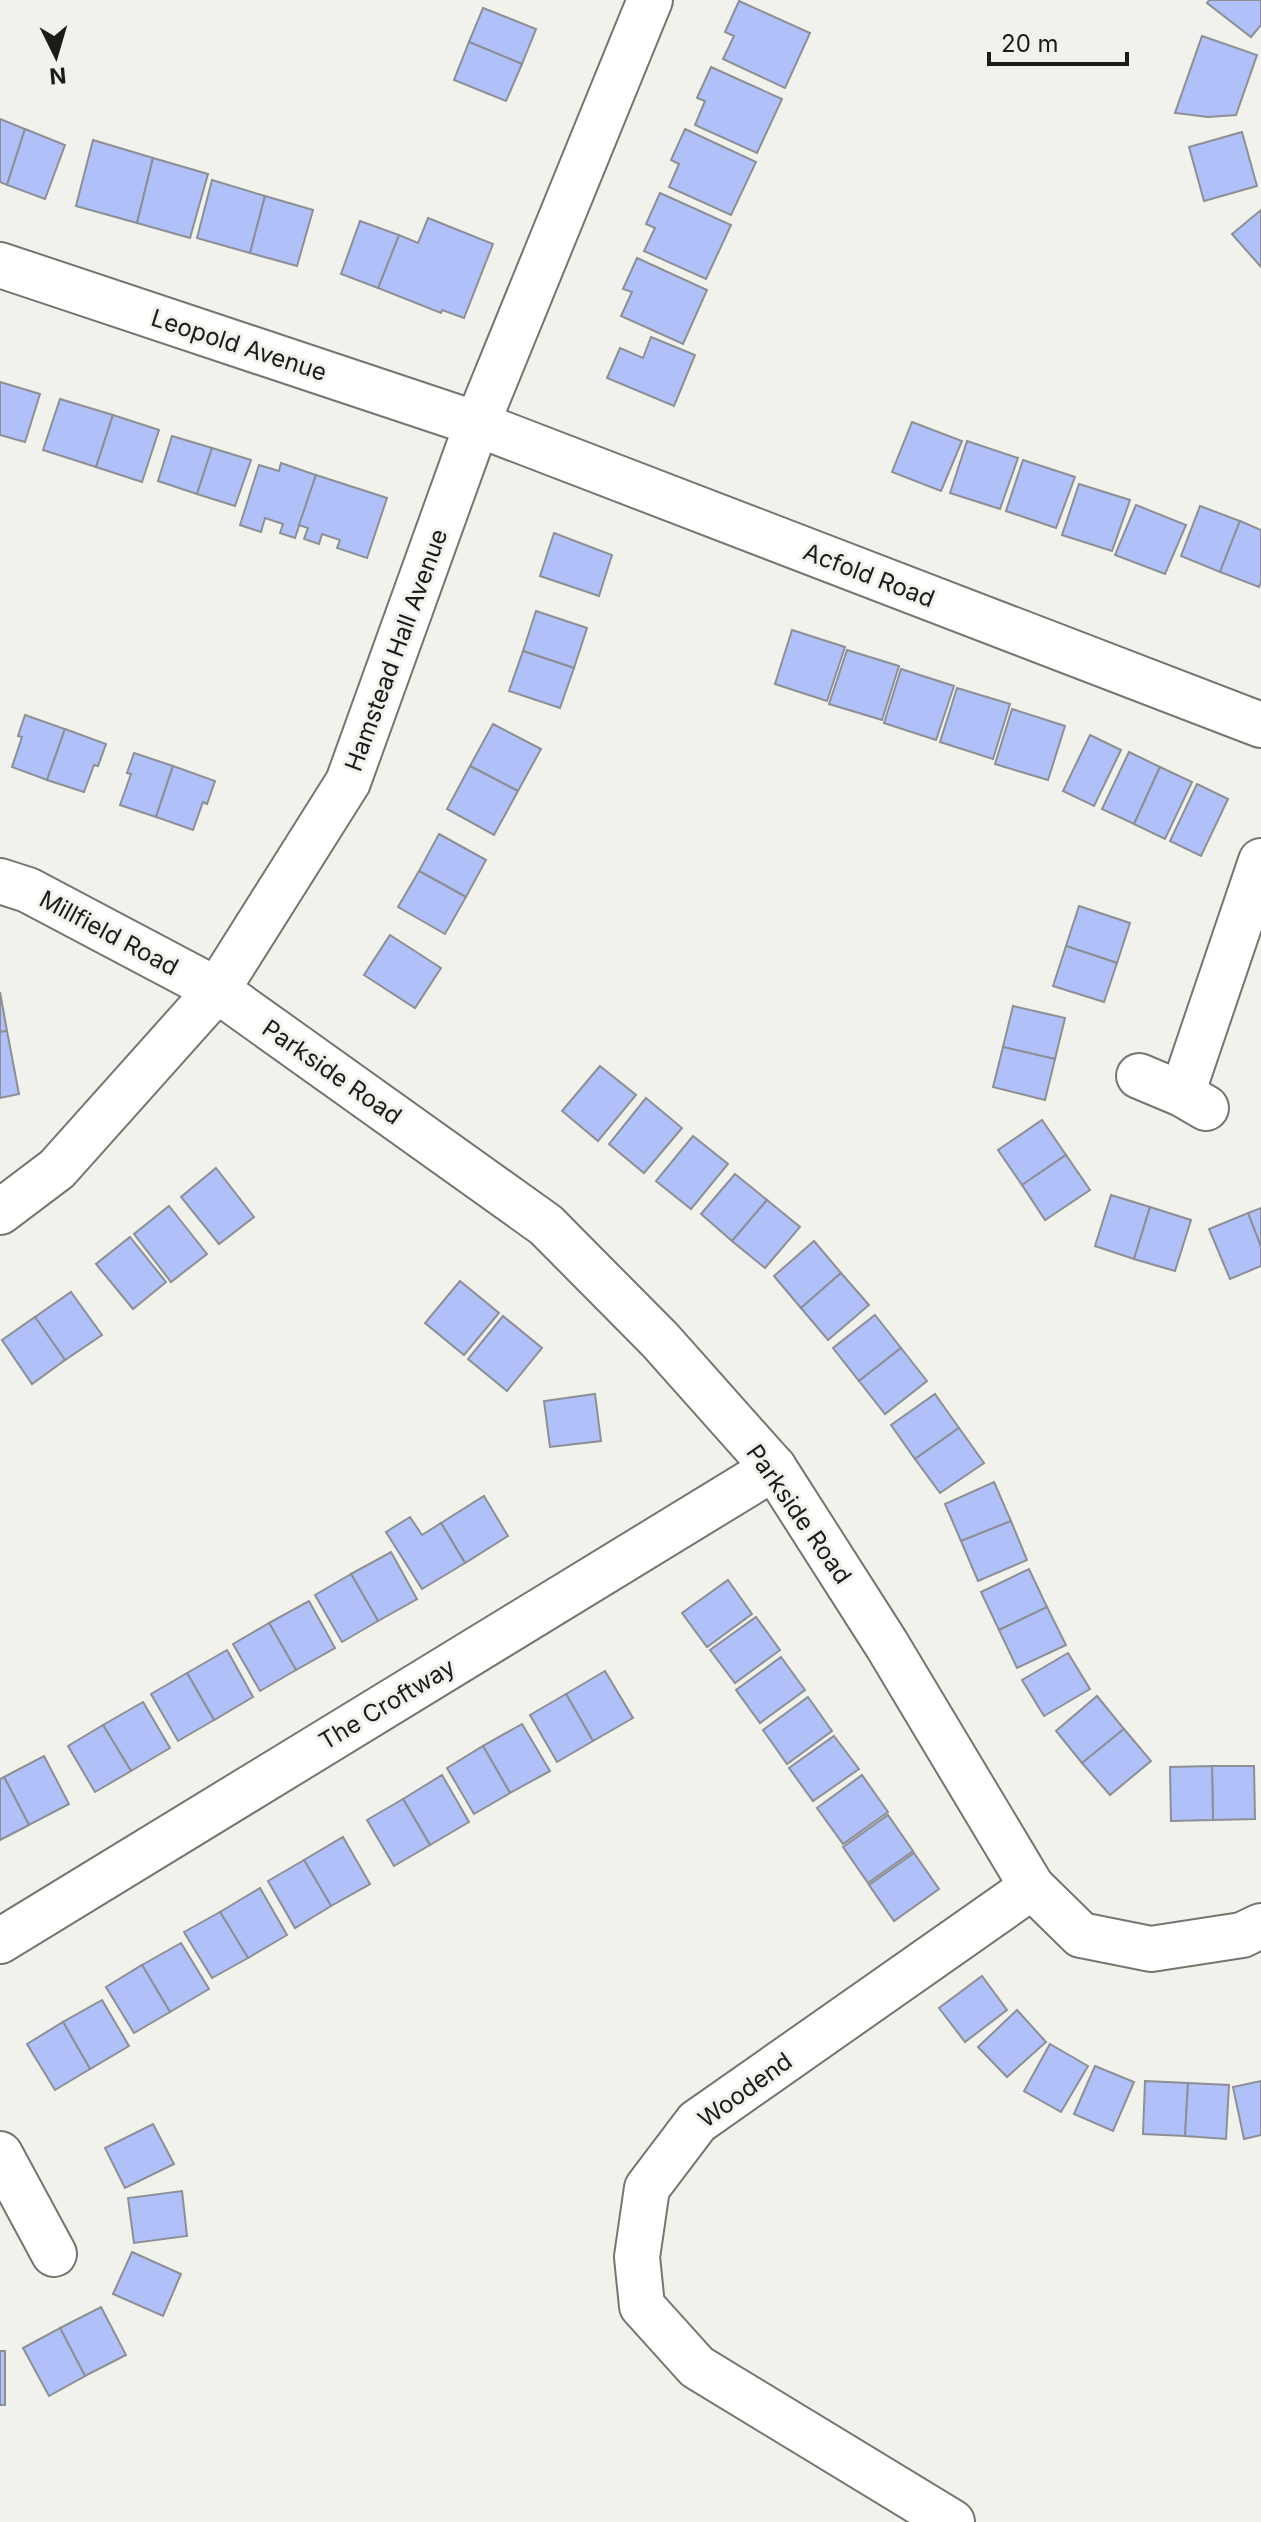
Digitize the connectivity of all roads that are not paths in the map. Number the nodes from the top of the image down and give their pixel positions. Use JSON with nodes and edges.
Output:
{"nodes":[{"id":1,"x":650,"y":0,"type":"edge"},
{"id":2,"x":0,"y":265,"type":"edge"},
{"id":3,"x":477,"y":424,"type":"junction"},
{"id":4,"x":1261,"y":725,"type":"edge"},
{"id":5,"x":1261,"y":861,"type":"edge"},
{"id":6,"x":0,"y":881,"type":"edge"},
{"id":7,"x":217,"y":990,"type":"junction"},
{"id":8,"x":1139,"y":1076,"type":"dead end"},
{"id":9,"x":0,"y":1212,"type":"edge"},
{"id":10,"x":774,"y":1468,"type":"junction"},
{"id":11,"x":1032,"y":1887,"type":"junction"},
{"id":12,"x":1261,"y":1926,"type":"edge"},
{"id":13,"x":0,"y":1941,"type":"edge"},
{"id":14,"x":0,"y":2154,"type":"edge"},
{"id":15,"x":15,"y":2220,"type":"edge"},
{"id":16,"x":54,"y":2254,"type":"dead end"},
{"id":17,"x":952,"y":2522,"type":"edge"}],
"edges":[{"from":1,"to":3,"type":"street","name":"Hamstead Hall Avenue"},
{"from":2,"to":3,"type":"street","name":"Leopold Avenue"},
{"from":3,"to":4,"type":"street","name":"Acfold Road"},
{"from":3,"to":7,"type":"street","name":"Hamstead Hall Avenue"},
{"from":5,"to":8,"type":"street"},
{"from":6,"to":7,"type":"street","name":"Millfield Road"},
{"from":7,"to":9,"type":"street","name":"Hamstead Hall Avenue"},
{"from":7,"to":10,"type":"street","name":"Parkside Road"},
{"from":10,"to":11,"type":"street","name":"Parkside Road"},
{"from":10,"to":13,"type":"street","name":"The Croftway"},
{"from":11,"to":12,"type":"street","name":"Parkside Road"},
{"from":11,"to":17,"type":"street","name":"Woodend"},
{"from":14,"to":15,"type":"street"},
{"from":15,"to":16,"type":"street"}]}
